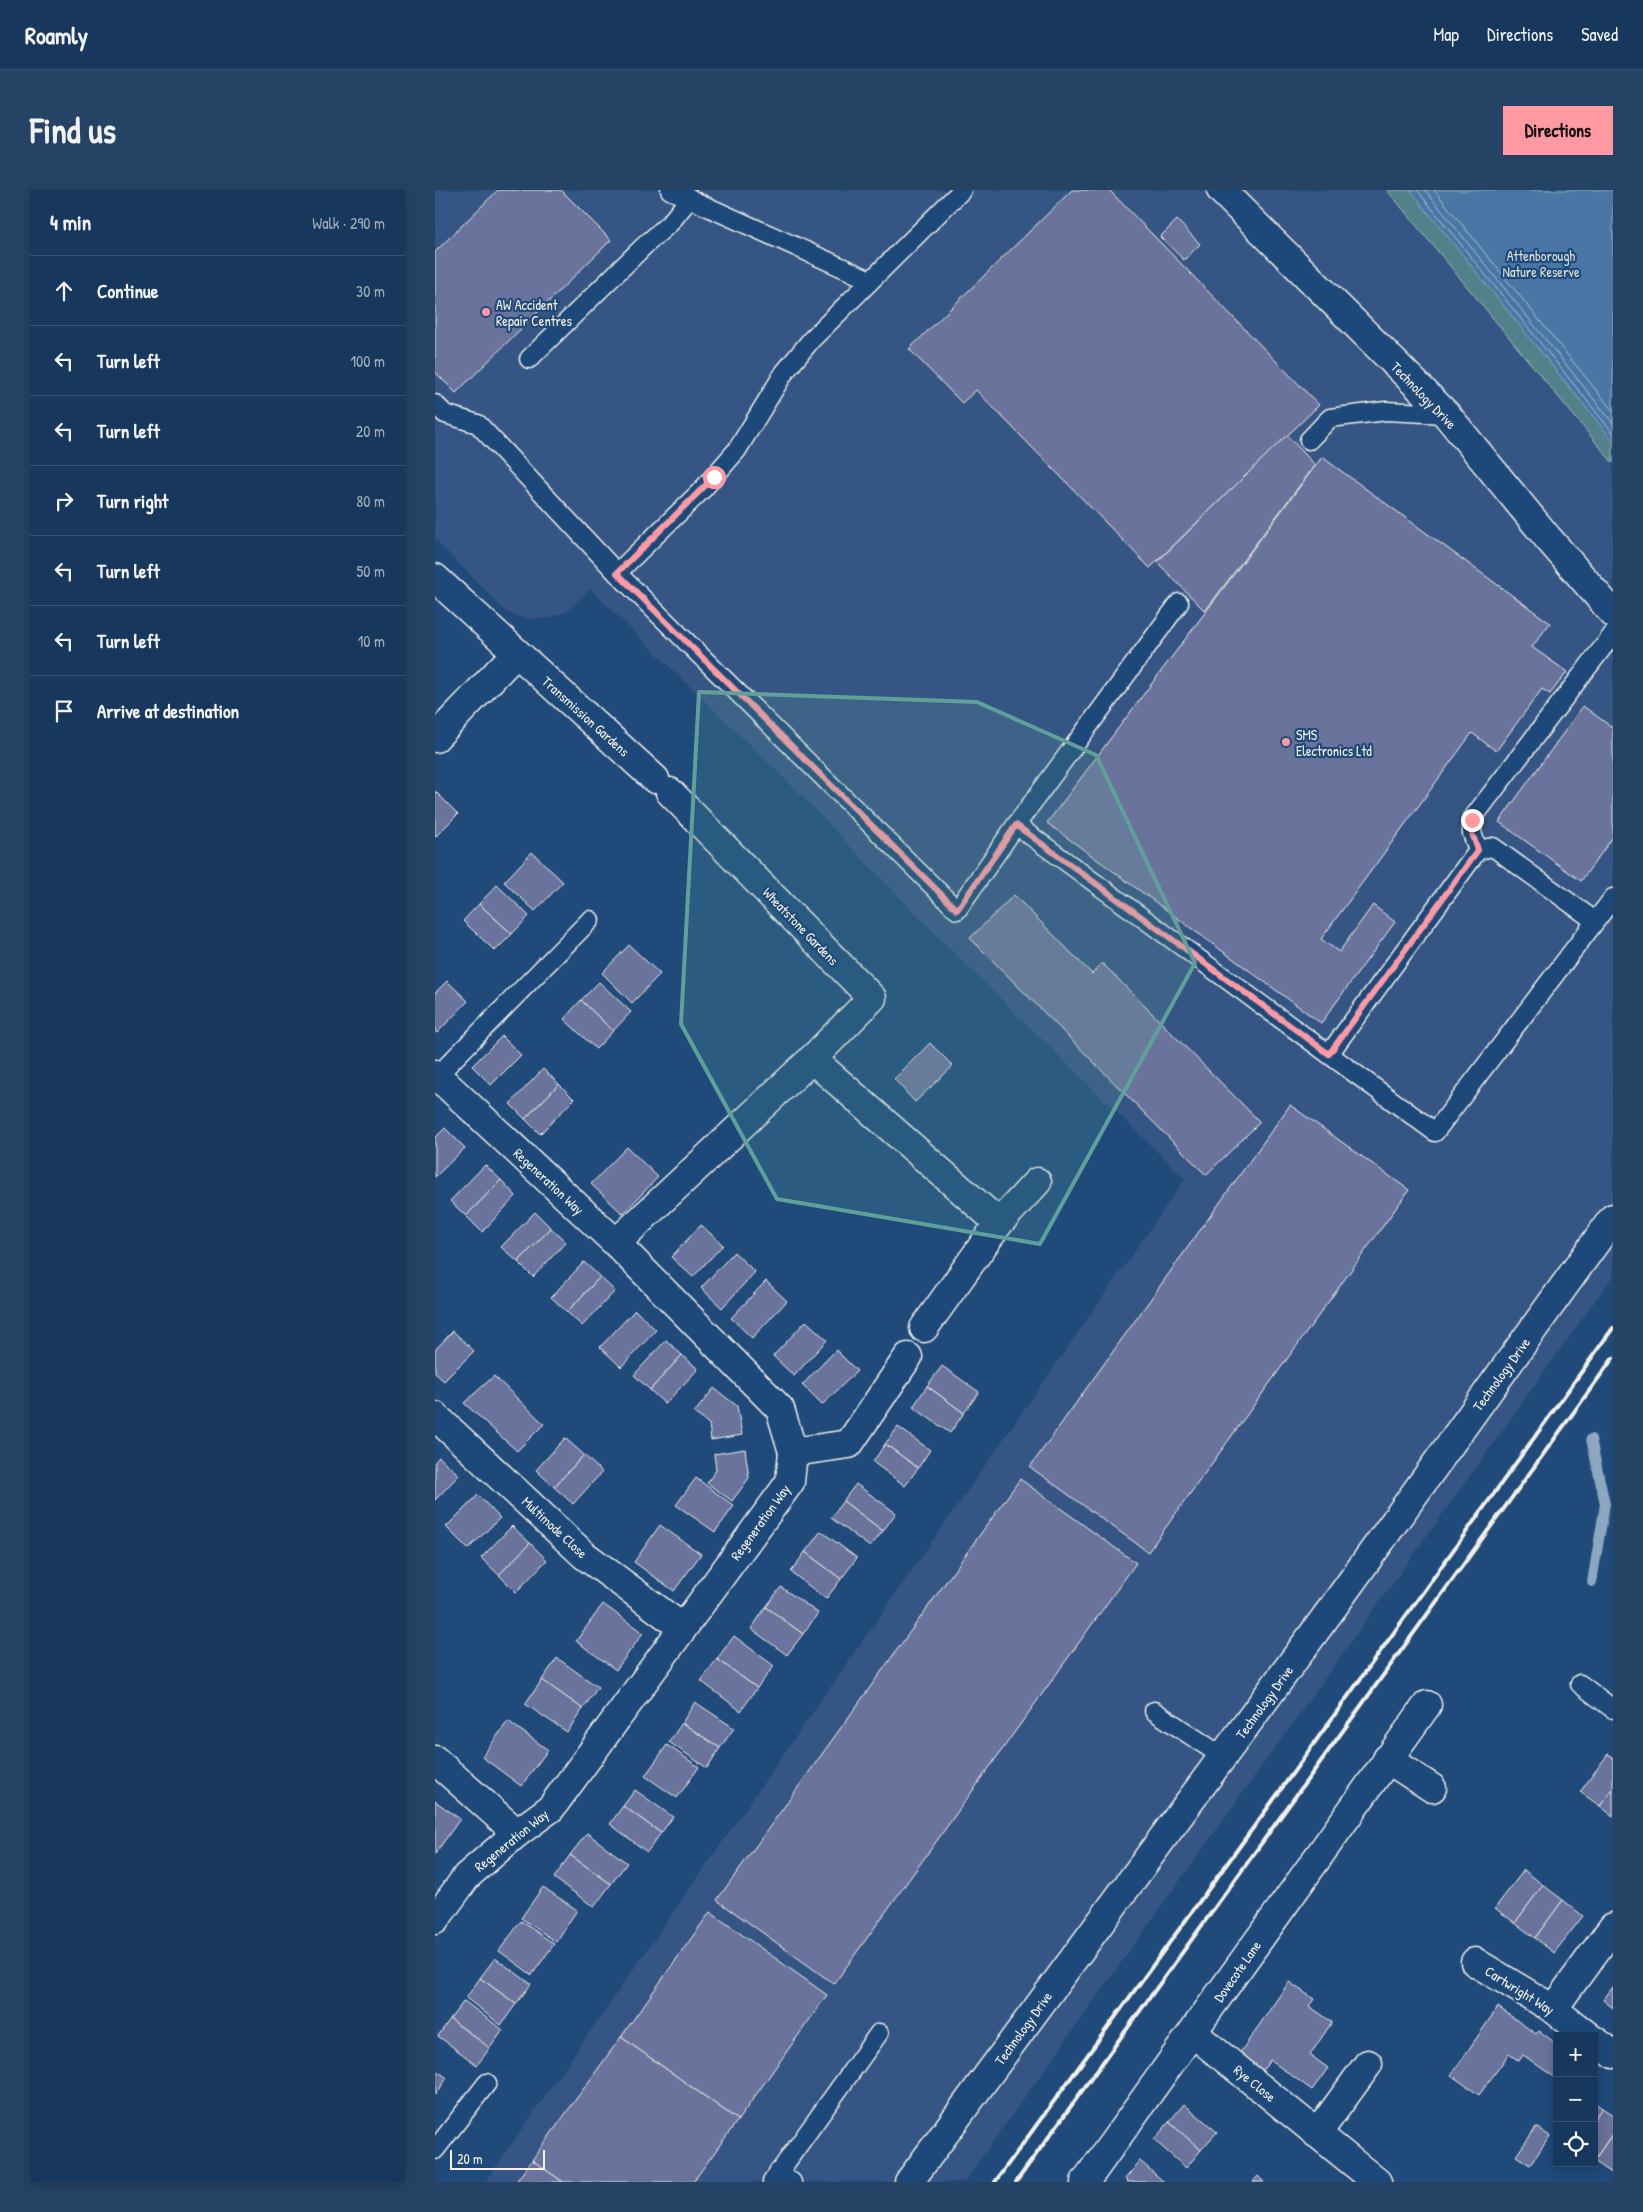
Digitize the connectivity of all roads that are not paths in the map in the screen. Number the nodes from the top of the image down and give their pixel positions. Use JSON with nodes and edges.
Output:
{"nodes":[{"id":1,"x":670,"y":190,"type":"edge"},
{"id":2,"x":962,"y":190,"type":"edge"},
{"id":3,"x":1221,"y":190,"type":"edge"},
{"id":4,"x":690,"y":198,"type":"junction"},
{"id":5,"x":870,"y":280,"type":"junction"},
{"id":6,"x":529,"y":360,"type":"dead end"},
{"id":7,"x":435,"y":404,"type":"edge"},
{"id":8,"x":1446,"y":414,"type":"junction"},
{"id":9,"x":1309,"y":440,"type":"dead end"},
{"id":10,"x":617,"y":573,"type":"junction"},
{"id":11,"x":435,"y":578,"type":"edge"},
{"id":12,"x":1179,"y":603,"type":"dead end"},
{"id":13,"x":1613,"y":613,"type":"edge"},
{"id":14,"x":1613,"y":634,"type":"edge"},
{"id":15,"x":516,"y":653,"type":"junction"},
{"id":16,"x":435,"y":738,"type":"edge"},
{"id":17,"x":663,"y":786,"type":"joint"},
{"id":18,"x":1016,"y":825,"type":"junction"},
{"id":19,"x":1478,"y":850,"type":"junction"},
{"id":20,"x":1613,"y":898,"type":"edge"},
{"id":21,"x":590,"y":920,"type":"dead end"},
{"id":22,"x":1595,"y":921,"type":"junction"},
{"id":23,"x":1329,"y":1054,"type":"junction"},
{"id":24,"x":812,"y":1059,"type":"junction"},
{"id":25,"x":436,"y":1075,"type":"edge"},
{"id":26,"x":1037,"y":1182,"type":"dead end"},
{"id":27,"x":1613,"y":1218,"type":"edge"},
{"id":28,"x":999,"y":1223,"type":"junction"},
{"id":29,"x":616,"y":1243,"type":"junction"},
{"id":30,"x":924,"y":1328,"type":"dead end"},
{"id":31,"x":908,"y":1357,"type":"dead end"},
{"id":32,"x":435,"y":1416,"type":"edge"},
{"id":33,"x":793,"y":1452,"type":"junction"},
{"id":34,"x":683,"y":1628,"type":"junction"},
{"id":35,"x":1580,"y":1684,"type":"dead end"},
{"id":36,"x":1427,"y":1705,"type":"dead end"},
{"id":37,"x":1154,"y":1710,"type":"dead end"},
{"id":38,"x":1613,"y":1710,"type":"edge"},
{"id":39,"x":1223,"y":1757,"type":"junction"},
{"id":40,"x":1387,"y":1759,"type":"junction"},
{"id":41,"x":435,"y":1760,"type":"edge"},
{"id":42,"x":1432,"y":1788,"type":"dead end"},
{"id":43,"x":517,"y":1833,"type":"junction"},
{"id":44,"x":435,"y":1920,"type":"edge"},
{"id":45,"x":1613,"y":1927,"type":"edge"},
{"id":46,"x":1475,"y":1962,"type":"dead end"},
{"id":47,"x":1553,"y":2009,"type":"junction"},
{"id":48,"x":1583,"y":2032,"type":"edge"},
{"id":49,"x":879,"y":2033,"type":"dead end"},
{"id":50,"x":1193,"y":2033,"type":"junction"},
{"id":51,"x":1598,"y":2043,"type":"edge"},
{"id":52,"x":1613,"y":2054,"type":"edge"},
{"id":53,"x":1368,"y":2064,"type":"dead end"},
{"id":54,"x":487,"y":2083,"type":"dead end"},
{"id":55,"x":1317,"y":2134,"type":"junction"},
{"id":56,"x":435,"y":2150,"type":"edge"},
{"id":57,"x":781,"y":2179,"type":"edge"},
{"id":58,"x":909,"y":2182,"type":"edge"},
{"id":59,"x":1085,"y":2182,"type":"edge"},
{"id":60,"x":1377,"y":2182,"type":"edge"}],
"edges":[{"from":1,"to":4,"type":"lane"},
{"from":2,"to":5,"type":"lane"},
{"from":3,"to":8,"type":"street","name":"Technology Drive"},
{"from":4,"to":5,"type":"lane"},
{"from":4,"to":6,"type":"lane"},
{"from":5,"to":10,"type":"lane"},
{"from":7,"to":10,"type":"lane"},
{"from":8,"to":9,"type":"lane"},
{"from":8,"to":13,"type":"street","name":"Technology Drive"},
{"from":10,"to":18,"type":"lane"},
{"from":11,"to":15,"type":"street","name":"Transmission Gardens"},
{"from":12,"to":18,"type":"lane"},
{"from":14,"to":19,"type":"lane"},
{"from":15,"to":16,"type":"street"},
{"from":15,"to":17,"type":"street","name":"Transmission Gardens"},
{"from":17,"to":24,"type":"street","name":"Wheatstone Gardens"},
{"from":18,"to":23,"type":"lane"},
{"from":19,"to":22,"type":"lane"},
{"from":19,"to":23,"type":"lane"},
{"from":20,"to":22,"type":"lane"},
{"from":21,"to":25,"type":"lane"},
{"from":22,"to":23,"type":"lane"},
{"from":24,"to":28,"type":"street"},
{"from":24,"to":29,"type":"street","name":"Wheatstone Gardens"},
{"from":25,"to":29,"type":"street","name":"Regeneration Way"},
{"from":26,"to":28,"type":"street"},
{"from":27,"to":39,"type":"street","name":"Technology Drive"},
{"from":28,"to":30,"type":"street"},
{"from":29,"to":33,"type":"street","name":"Regeneration Way"},
{"from":31,"to":33,"type":"street"},
{"from":32,"to":34,"type":"street","name":"Multimode Close"},
{"from":33,"to":34,"type":"street","name":"Regeneration Way"},
{"from":34,"to":43,"type":"street","name":"Regeneration Way"},
{"from":35,"to":38,"type":"lane"},
{"from":36,"to":40,"type":"street","name":"Dovecote Lane"},
{"from":37,"to":39,"type":"lane"},
{"from":39,"to":58,"type":"street","name":"Technology Drive"},
{"from":40,"to":42,"type":"street"},
{"from":40,"to":50,"type":"street","name":"Dovecote Lane"},
{"from":41,"to":43,"type":"street"},
{"from":43,"to":44,"type":"street","name":"Regeneration Way"},
{"from":45,"to":47,"type":"street"},
{"from":46,"to":47,"type":"street","name":"Cartwright Way"},
{"from":47,"to":48,"type":"street","name":"Cartwright Way"},
{"from":49,"to":57,"type":"lane"},
{"from":50,"to":55,"type":"street","name":"Rye Close"},
{"from":50,"to":59,"type":"street","name":"Dovecote Lane"},
{"from":51,"to":52,"type":"street"},
{"from":53,"to":55,"type":"street"},
{"from":54,"to":56,"type":"lane"},
{"from":55,"to":60,"type":"street","name":"Rye Close"}]}
